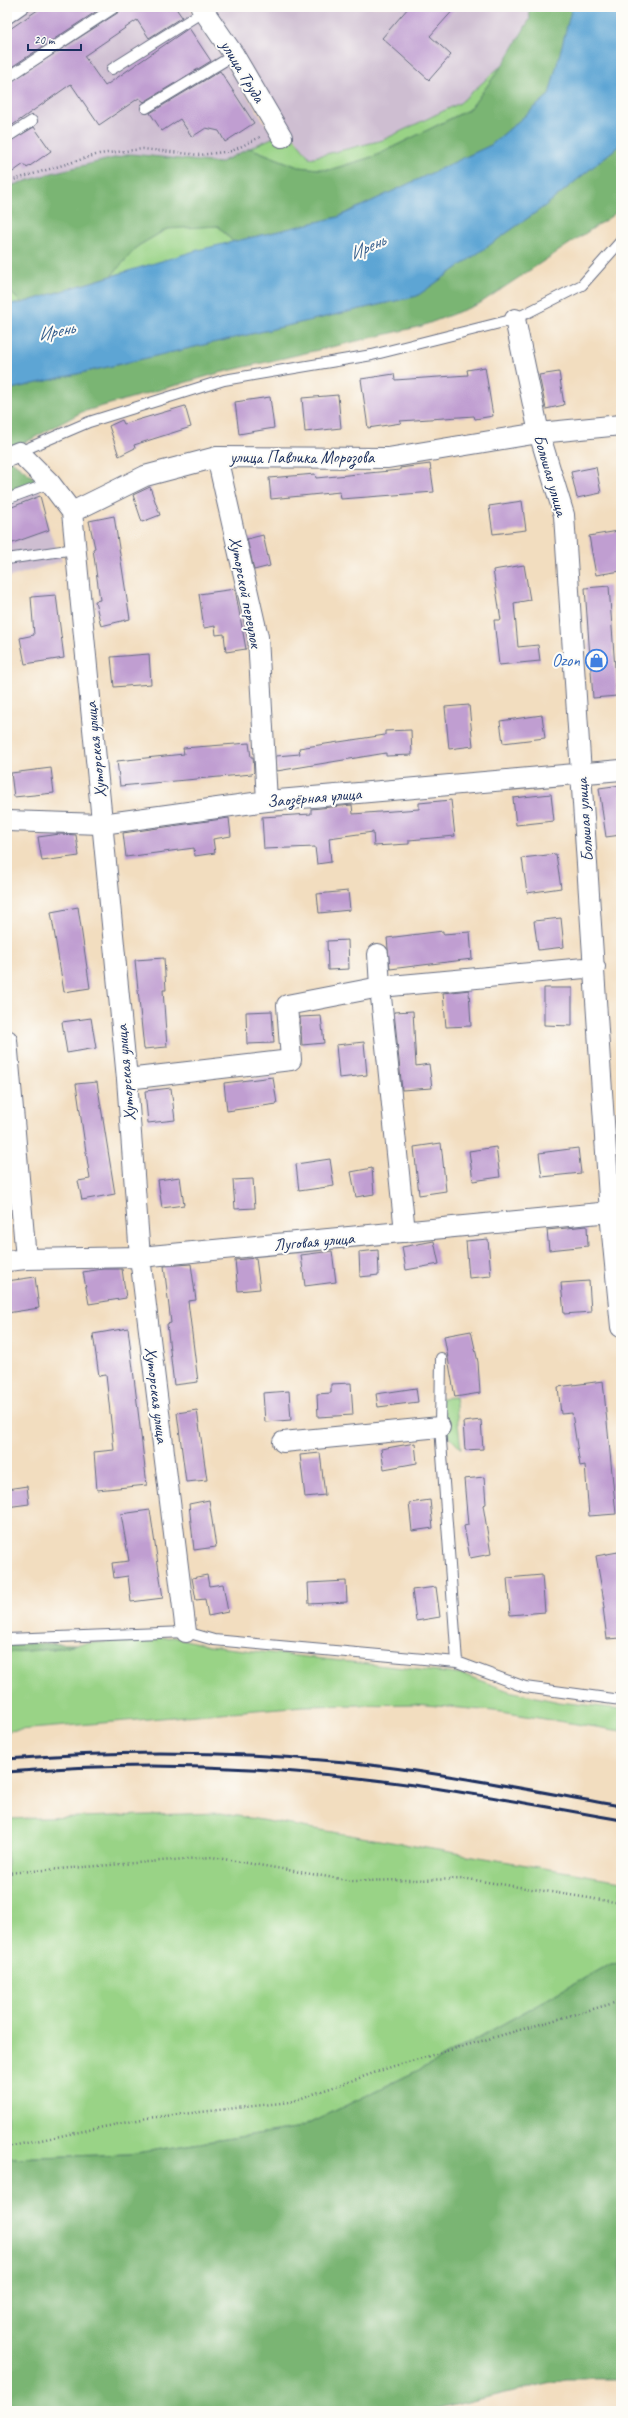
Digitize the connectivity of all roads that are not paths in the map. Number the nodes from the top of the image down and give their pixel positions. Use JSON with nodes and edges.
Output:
{"nodes":[{"id":1,"x":24,"y":7,"type":"edge"},
{"id":2,"x":115,"y":7,"type":"edge"},
{"id":3,"x":203,"y":9,"type":"edge"},
{"id":4,"x":7,"y":19,"type":"edge"},
{"id":5,"x":234,"y":55,"type":"junction"},
{"id":6,"x":112,"y":69,"type":"dead end"},
{"id":7,"x":7,"y":78,"type":"edge"},
{"id":8,"x":146,"y":108,"type":"dead end"},
{"id":9,"x":32,"y":121,"type":"dead end"},
{"id":10,"x":280,"y":133,"type":"road end"},
{"id":11,"x":7,"y":137,"type":"edge"},
{"id":12,"x":621,"y":241,"type":"edge"},
{"id":13,"x":515,"y":319,"type":"junction"},
{"id":14,"x":621,"y":425,"type":"edge"},
{"id":15,"x":539,"y":433,"type":"junction"},
{"id":16,"x":13,"y":454,"type":"edge"},
{"id":17,"x":217,"y":457,"type":"junction"},
{"id":18,"x":50,"y":483,"type":"junction"},
{"id":19,"x":7,"y":499,"type":"edge"},
{"id":20,"x":72,"y":512,"type":"junction"},
{"id":21,"x":75,"y":549,"type":"junction"},
{"id":22,"x":7,"y":559,"type":"edge"},
{"id":23,"x":621,"y":770,"type":"edge"},
{"id":24,"x":580,"y":773,"type":"junction"},
{"id":25,"x":267,"y":801,"type":"junction"},
{"id":26,"x":7,"y":821,"type":"edge"},
{"id":27,"x":102,"y":824,"type":"junction"},
{"id":28,"x":378,"y":954,"type":"dead end"},
{"id":29,"x":595,"y":967,"type":"junction"},
{"id":30,"x":380,"y":987,"type":"junction"},
{"id":31,"x":7,"y":1040,"type":"edge"},
{"id":32,"x":127,"y":1079,"type":"junction"},
{"id":33,"x":616,"y":1212,"type":"edge"},
{"id":34,"x":405,"y":1232,"type":"junction"},
{"id":35,"x":140,"y":1257,"type":"junction"},
{"id":36,"x":16,"y":1260,"type":"edge"},
{"id":37,"x":621,"y":1327,"type":"edge"},
{"id":38,"x":441,"y":1358,"type":"dead end"},
{"id":39,"x":440,"y":1427,"type":"junction"},
{"id":40,"x":282,"y":1442,"type":"dead end"},
{"id":41,"x":186,"y":1632,"type":"junction"},
{"id":42,"x":7,"y":1639,"type":"edge"},
{"id":43,"x":457,"y":1662,"type":"junction"},
{"id":44,"x":621,"y":1700,"type":"edge"}],
"edges":[{"from":1,"to":4,"type":"lane"},
{"from":2,"to":7,"type":"lane"},
{"from":3,"to":5,"type":"street","name":"улица Труда"},
{"from":3,"to":6,"type":"lane"},
{"from":5,"to":8,"type":"lane"},
{"from":5,"to":10,"type":"street","name":"улица Труда"},
{"from":9,"to":11,"type":"lane"},
{"from":12,"to":13,"type":"lane"},
{"from":13,"to":15,"type":"street","name":"Большая улица"},
{"from":13,"to":16,"type":"lane"},
{"from":14,"to":15,"type":"street","name":"улица Павлика Морозова"},
{"from":15,"to":17,"type":"street","name":"улица Павлика Морозова"},
{"from":15,"to":24,"type":"street","name":"Большая улица"},
{"from":16,"to":18,"type":"street"},
{"from":17,"to":20,"type":"street","name":"улица Павлика Морозова"},
{"from":17,"to":25,"type":"street","name":"Хуторской переулок"},
{"from":18,"to":19,"type":"lane"},
{"from":18,"to":20,"type":"street"},
{"from":20,"to":21,"type":"street","name":"Хуторская улица"},
{"from":21,"to":22,"type":"lane"},
{"from":21,"to":27,"type":"street","name":"Хуторская улица"},
{"from":23,"to":24,"type":"street","name":"Заозёрная улица"},
{"from":24,"to":25,"type":"street","name":"Заозёрная улица"},
{"from":24,"to":29,"type":"street","name":"Большая улица"},
{"from":25,"to":27,"type":"street","name":"Заозёрная улица"},
{"from":26,"to":27,"type":"street","name":"Заозёрная улица"},
{"from":27,"to":32,"type":"street","name":"Хуторская улица"},
{"from":28,"to":30,"type":"street"},
{"from":29,"to":30,"type":"street"},
{"from":29,"to":33,"type":"street","name":"Большая улица"},
{"from":30,"to":32,"type":"street"},
{"from":30,"to":34,"type":"street"},
{"from":31,"to":36,"type":"street"},
{"from":32,"to":35,"type":"street","name":"Хуторская улица"},
{"from":33,"to":34,"type":"street","name":"Луговая улица"},
{"from":33,"to":37,"type":"street","name":"Большая улица"},
{"from":34,"to":35,"type":"street","name":"Луговая улица"},
{"from":35,"to":36,"type":"street","name":"Луговая улица"},
{"from":35,"to":41,"type":"street","name":"Хуторская улица"},
{"from":38,"to":39,"type":"lane"},
{"from":39,"to":40,"type":"street"},
{"from":39,"to":43,"type":"lane"},
{"from":41,"to":42,"type":"lane"},
{"from":41,"to":43,"type":"lane"},
{"from":43,"to":44,"type":"lane"}]}
